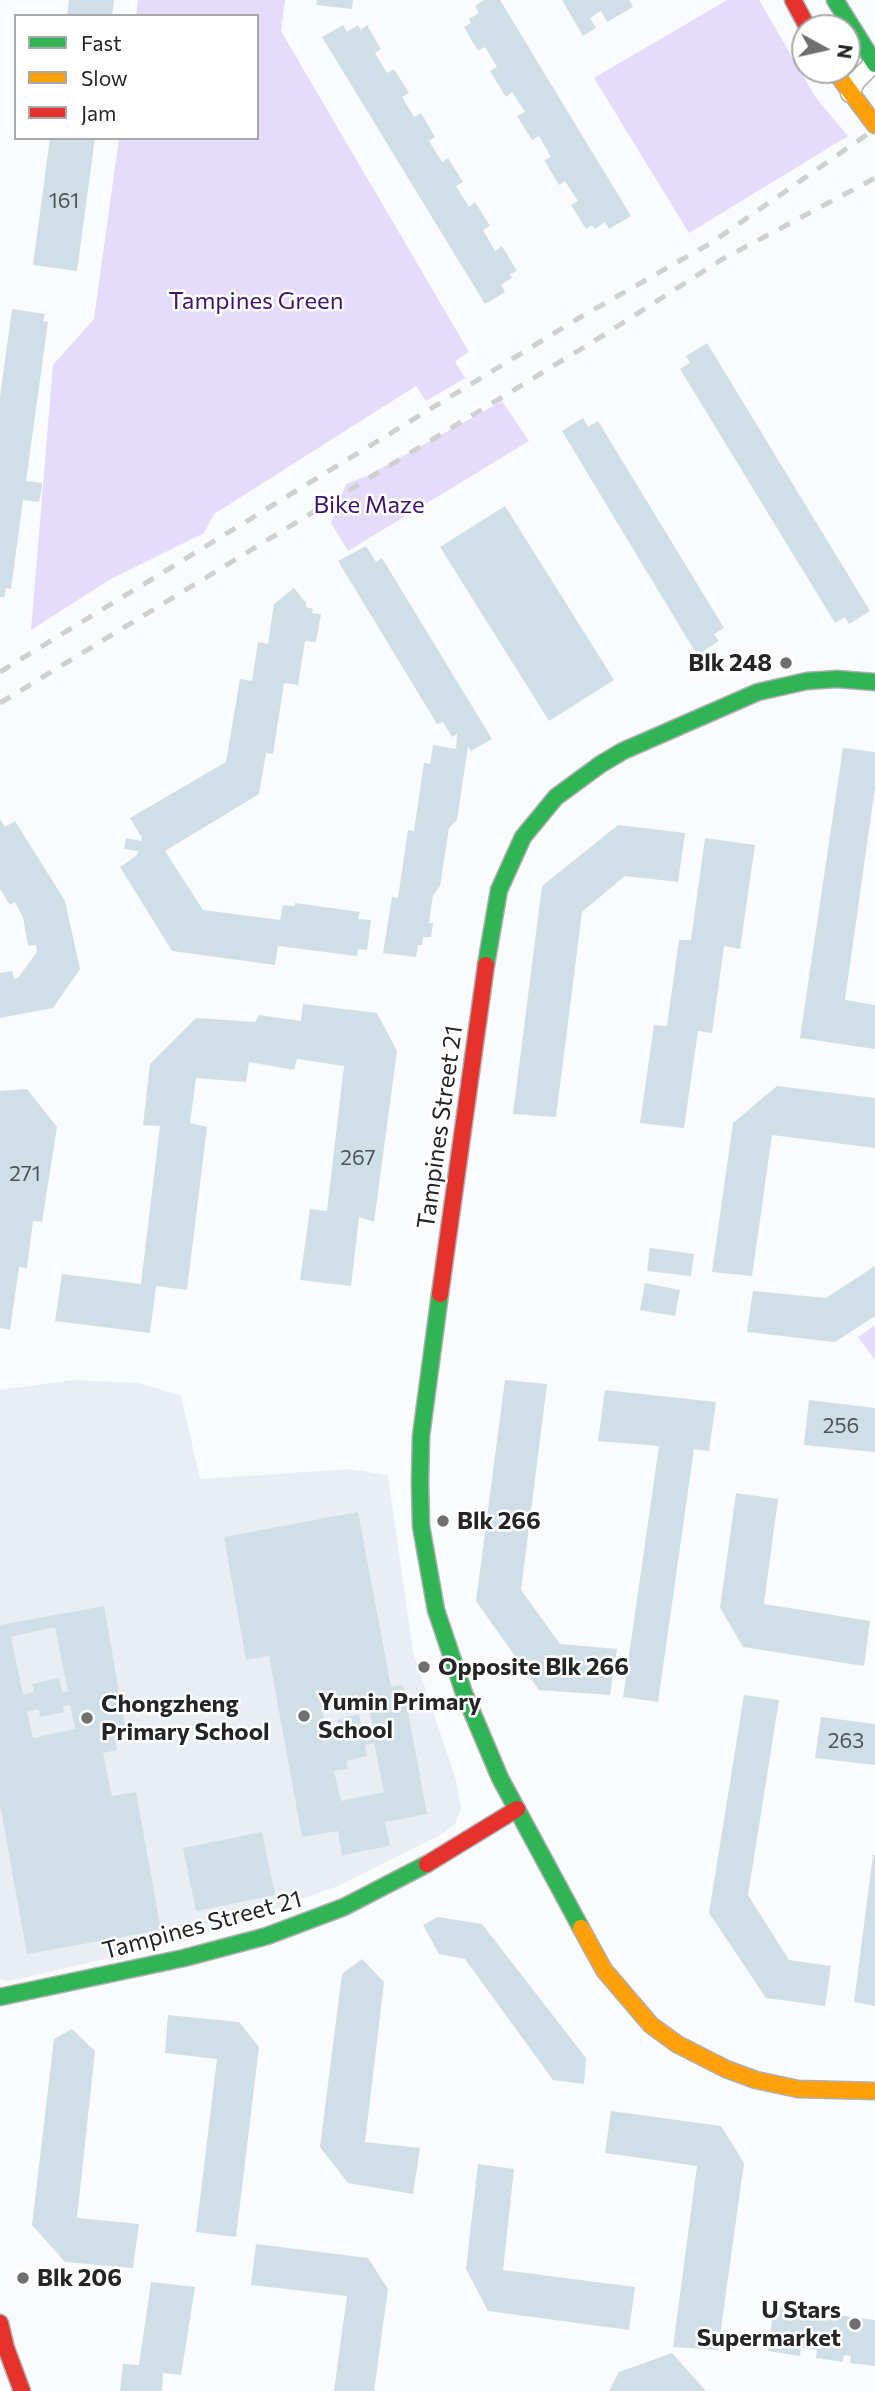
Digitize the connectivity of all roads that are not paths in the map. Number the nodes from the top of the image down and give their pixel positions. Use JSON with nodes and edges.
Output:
{"nodes":[{"id":1,"x":835,"y":0,"type":"edge"},
{"id":2,"x":875,"y":63,"type":"edge"},
{"id":3,"x":844,"y":84,"type":"edge"},
{"id":4,"x":850,"y":93,"type":"junction"},
{"id":5,"x":875,"y":125,"type":"edge"},
{"id":6,"x":875,"y":682,"type":"edge"},
{"id":7,"x":517,"y":1809,"type":"junction"},
{"id":8,"x":0,"y":1997,"type":"edge"},
{"id":9,"x":875,"y":2091,"type":"edge"},
{"id":10,"x":0,"y":2323,"type":"edge"},
{"id":11,"x":22,"y":2391,"type":"edge"}],
"edges":[{"from":1,"to":2,"type":"street"},
{"from":2,"to":4,"type":"street"},
{"from":3,"to":4,"type":"street"},
{"from":4,"to":5,"type":"street"},
{"from":6,"to":7,"type":"street","name":"Tampines Street 21"},
{"from":7,"to":8,"type":"street","name":"Tampines Street 21"},
{"from":7,"to":9,"type":"street","name":"Tampines Street 21"},
{"from":10,"to":11,"type":"street"}]}
